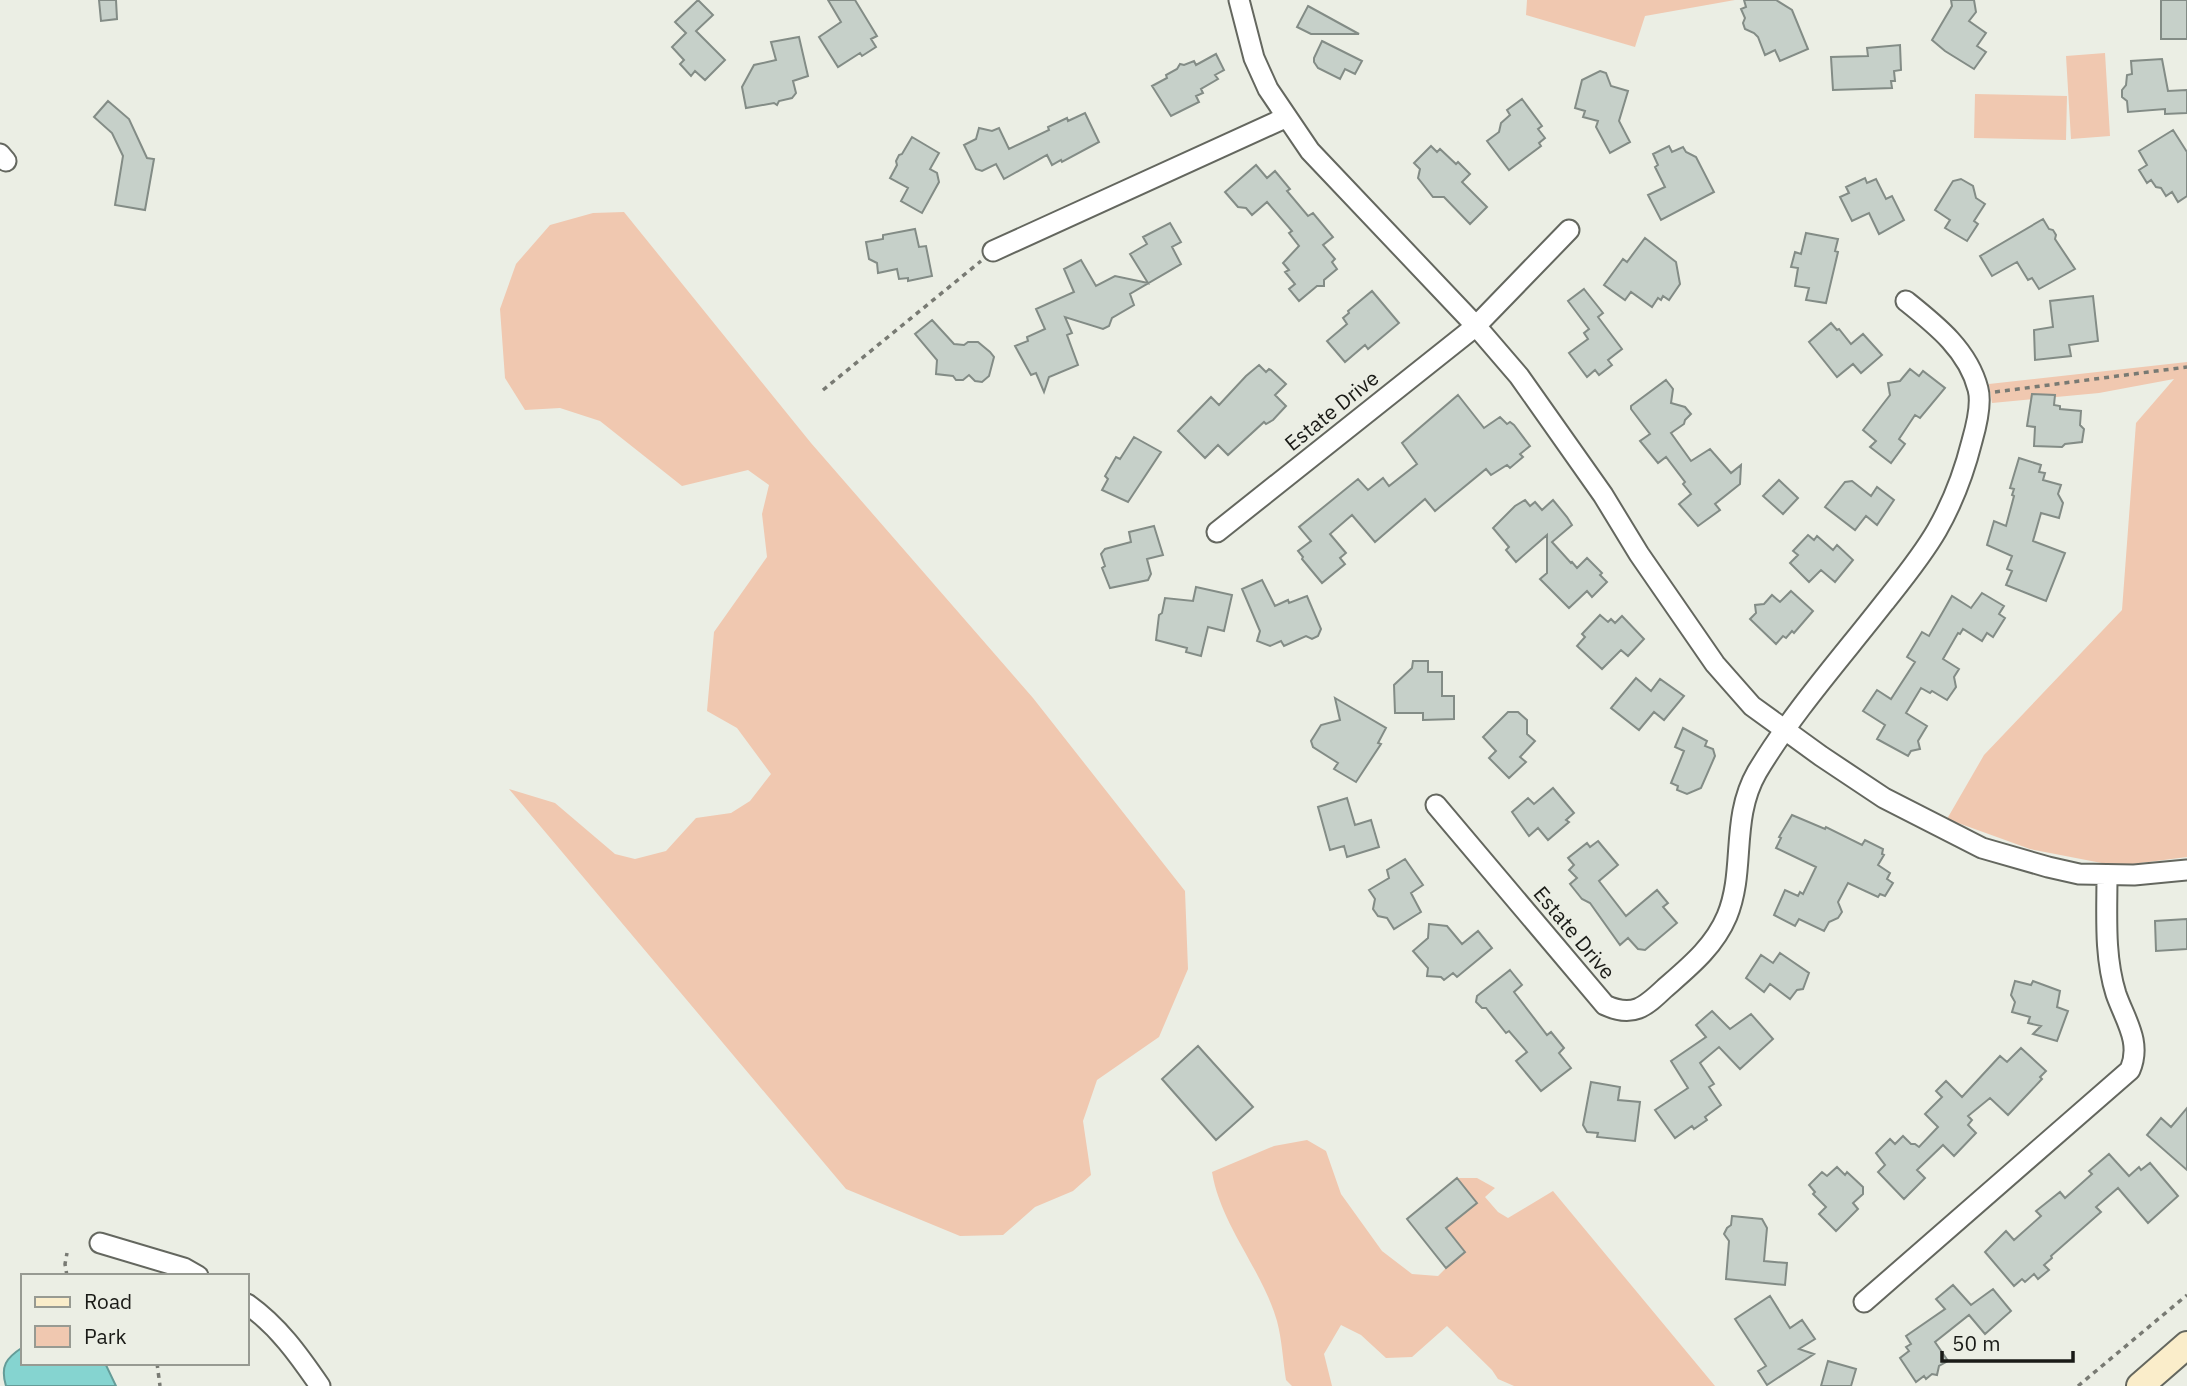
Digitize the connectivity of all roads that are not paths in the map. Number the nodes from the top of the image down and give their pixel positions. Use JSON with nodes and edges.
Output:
{"nodes":[{"id":1,"x":1239,"y":0,"type":"edge"},
{"id":2,"x":1287,"y":117,"type":"junction"},
{"id":3,"x":1569,"y":230,"type":"dead end"},
{"id":4,"x":993,"y":251,"type":"road end"},
{"id":5,"x":1906,"y":301,"type":"dead end"},
{"id":6,"x":1476,"y":326,"type":"junction"},
{"id":7,"x":1217,"y":532,"type":"dead end"},
{"id":8,"x":1785,"y":730,"type":"junction"},
{"id":9,"x":1436,"y":805,"type":"dead end"},
{"id":10,"x":2187,"y":870,"type":"edge"},
{"id":11,"x":2107,"y":875,"type":"junction"},
{"id":12,"x":100,"y":1243,"type":"dead end"},
{"id":13,"x":194,"y":1274,"type":"edge"},
{"id":14,"x":1864,"y":1302,"type":"dead end"},
{"id":15,"x":248,"y":1305,"type":"edge"},
{"id":16,"x":2187,"y":1345,"type":"edge"},
{"id":17,"x":320,"y":1386,"type":"edge"},
{"id":18,"x":2140,"y":1386,"type":"edge"}],
"edges":[{"from":1,"to":2,"type":"street"},
{"from":2,"to":4,"type":"street"},
{"from":2,"to":6,"type":"street"},
{"from":3,"to":6,"type":"street","name":"Estate Drive"},
{"from":5,"to":8,"type":"street","name":"Estate Drive"},
{"from":6,"to":7,"type":"street","name":"Estate Drive"},
{"from":6,"to":8,"type":"street"},
{"from":8,"to":9,"type":"street","name":"Estate Drive"},
{"from":8,"to":11,"type":"street"},
{"from":10,"to":11,"type":"street"},
{"from":11,"to":14,"type":"street"},
{"from":12,"to":13,"type":"street"},
{"from":15,"to":17,"type":"street"},
{"from":16,"to":18,"type":"main road"}]}
